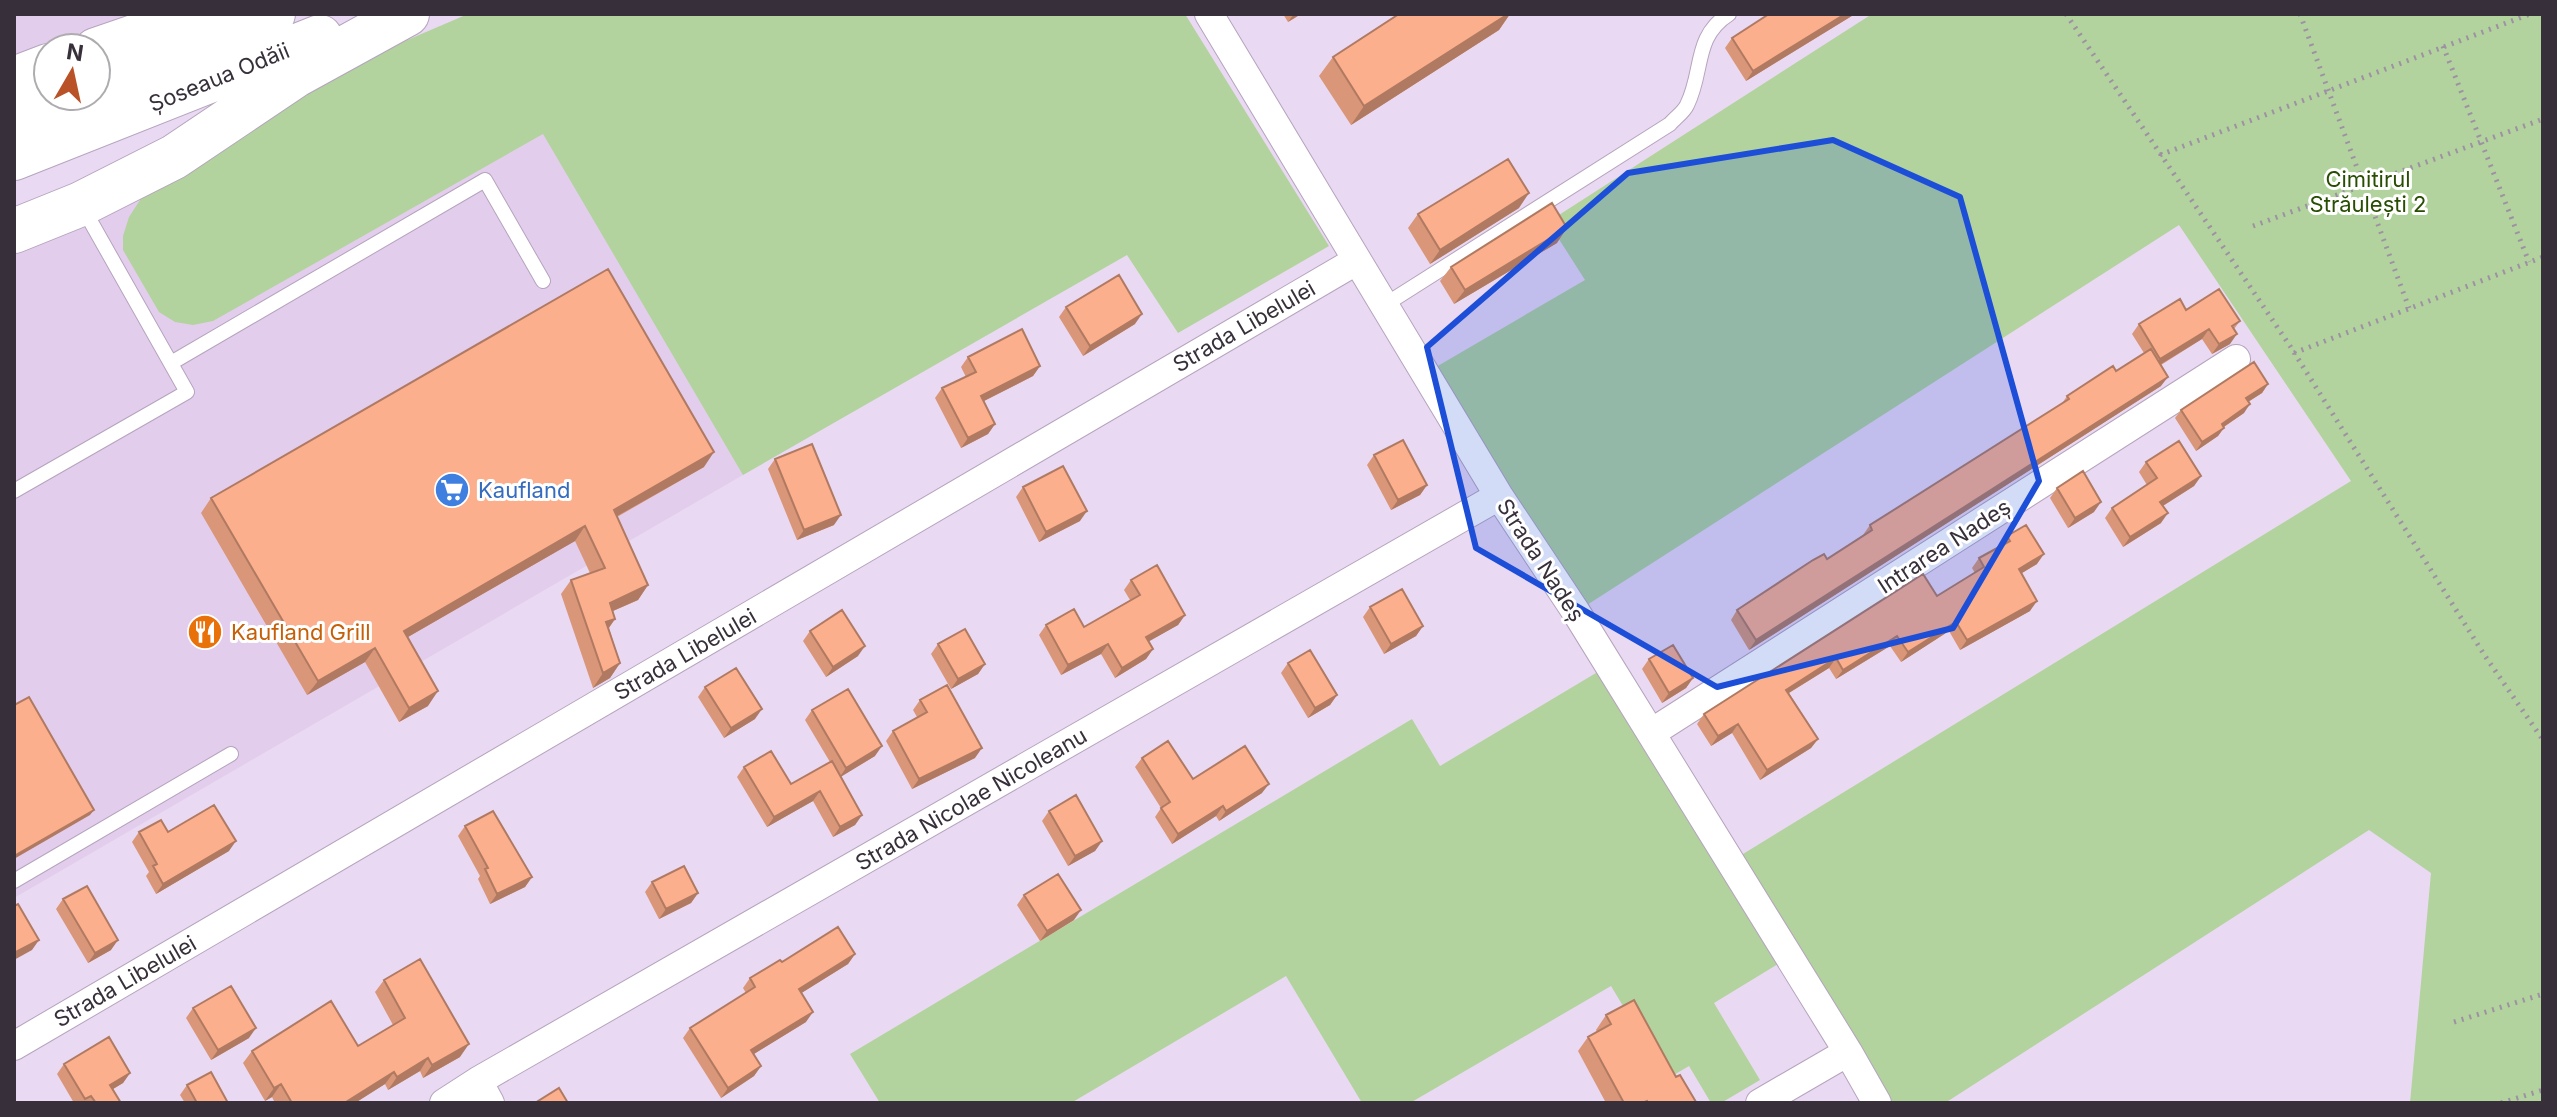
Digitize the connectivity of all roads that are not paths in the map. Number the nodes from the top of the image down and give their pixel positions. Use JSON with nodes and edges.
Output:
{"nodes":[{"id":1,"x":201,"y":14,"type":"edge"},
{"id":2,"x":273,"y":14,"type":"edge"},
{"id":3,"x":378,"y":14,"type":"edge"},
{"id":4,"x":407,"y":14,"type":"edge"},
{"id":5,"x":1209,"y":14,"type":"edge"},
{"id":6,"x":1729,"y":14,"type":"edge"},
{"id":7,"x":112,"y":45,"type":"edge"},
{"id":8,"x":112,"y":80,"type":"edge"},
{"id":9,"x":36,"y":112,"type":"edge"},
{"id":10,"x":14,"y":121,"type":"edge"},
{"id":11,"x":14,"y":158,"type":"edge"},
{"id":12,"x":81,"y":204,"type":"junction"},
{"id":13,"x":14,"y":231,"type":"edge"},
{"id":14,"x":1356,"y":261,"type":"junction"},
{"id":15,"x":543,"y":281,"type":"dead end"},
{"id":16,"x":1382,"y":306,"type":"junction"},
{"id":17,"x":2236,"y":359,"type":"dead end"},
{"id":18,"x":171,"y":363,"type":"junction"},
{"id":19,"x":14,"y":491,"type":"edge"},
{"id":20,"x":1499,"y":496,"type":"junction"},
{"id":21,"x":1651,"y":733,"type":"junction"},
{"id":22,"x":231,"y":754,"type":"dead end"},
{"id":23,"x":14,"y":881,"type":"edge"},
{"id":24,"x":14,"y":1046,"type":"edge"},
{"id":25,"x":1848,"y":1052,"type":"junction"},
{"id":26,"x":484,"y":1092,"type":"edge"},
{"id":27,"x":444,"y":1103,"type":"edge"},
{"id":28,"x":1760,"y":1103,"type":"edge"},
{"id":29,"x":1877,"y":1103,"type":"edge"}],
"edges":[{"from":1,"to":7,"type":"main road"},
{"from":2,"to":8,"type":"main road","name":"Șoseaua Odăii"},
{"from":3,"to":11,"type":"main road","name":"Șoseaua Odăii"},
{"from":4,"to":12,"type":"main road"},
{"from":5,"to":14,"type":"street","name":"Strada Nadeș"},
{"from":6,"to":16,"type":"lane"},
{"from":9,"to":10,"type":"main road"},
{"from":12,"to":13,"type":"main road"},
{"from":12,"to":18,"type":"lane"},
{"from":14,"to":16,"type":"street","name":"Strada Nadeș"},
{"from":14,"to":24,"type":"street","name":"Strada Libelulei"},
{"from":15,"to":18,"type":"lane"},
{"from":16,"to":20,"type":"street","name":"Strada Nadeș"},
{"from":17,"to":21,"type":"street","name":"Intrarea Nadeș"},
{"from":18,"to":19,"type":"lane"},
{"from":20,"to":21,"type":"street","name":"Strada Nadeș"},
{"from":20,"to":26,"type":"street","name":"Strada Nicolae Nicoleanu"},
{"from":21,"to":25,"type":"street","name":"Strada Nadeș"},
{"from":22,"to":23,"type":"lane"},
{"from":25,"to":28,"type":"street"},
{"from":25,"to":29,"type":"street","name":"Strada Nadeș"},
{"from":26,"to":27,"type":"street","name":"Strada Nicolae Nicoleanu"}]}
